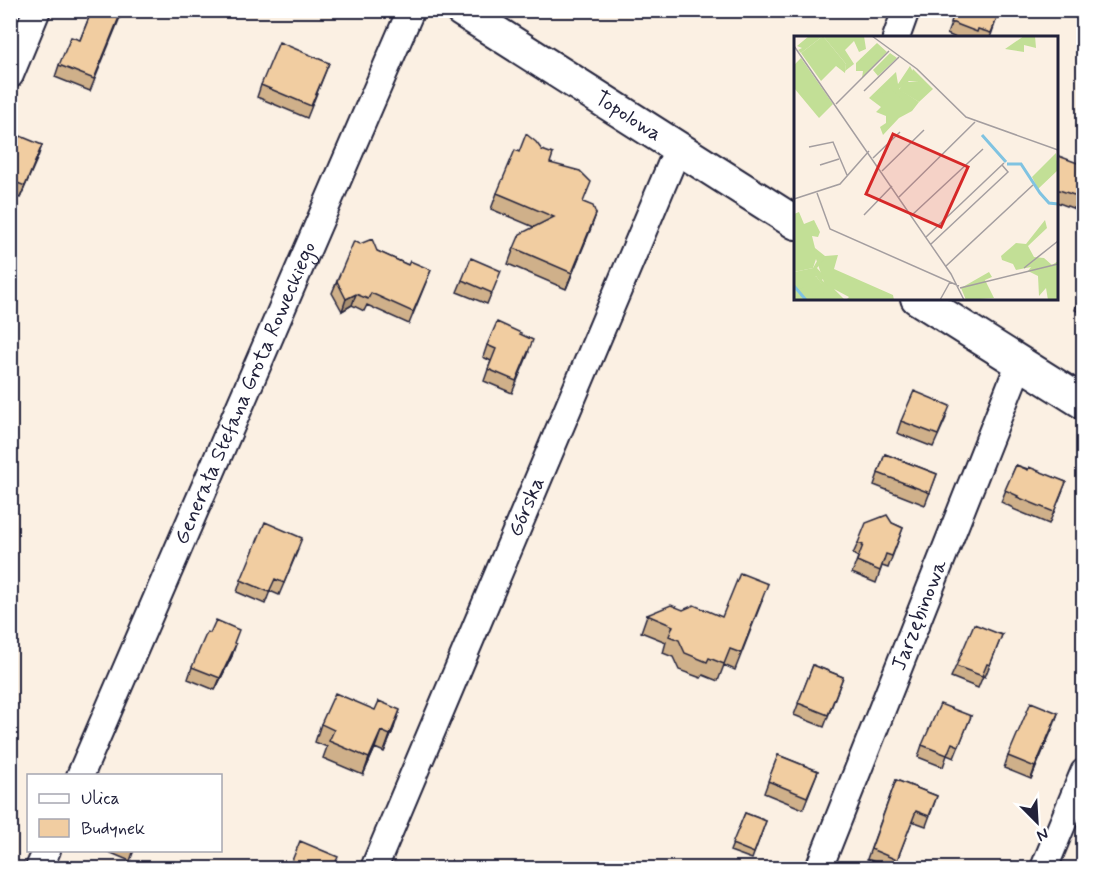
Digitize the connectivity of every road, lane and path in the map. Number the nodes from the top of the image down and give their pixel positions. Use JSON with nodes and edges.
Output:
{"nodes":[{"id":1,"x":37,"y":10,"type":"edge"},
{"id":2,"x":411,"y":10,"type":"edge"},
{"id":3,"x":461,"y":10,"type":"edge"},
{"id":4,"x":906,"y":10,"type":"edge"},
{"id":5,"x":897,"y":36,"type":"edge"},
{"id":6,"x":10,"y":75,"type":"edge"},
{"id":7,"x":678,"y":147,"type":"junction"},
{"id":8,"x":794,"y":222,"type":"edge"},
{"id":9,"x":920,"y":300,"type":"edge"},
{"id":10,"x":1020,"y":362,"type":"junction"},
{"id":11,"x":1083,"y":403,"type":"edge"},
{"id":12,"x":1083,"y":772,"type":"edge"},
{"id":13,"x":81,"y":774,"type":"edge"},
{"id":14,"x":46,"y":852,"type":"edge"},
{"id":15,"x":39,"y":868,"type":"edge"},
{"id":16,"x":374,"y":868,"type":"edge"},
{"id":17,"x":819,"y":868,"type":"edge"},
{"id":18,"x":1044,"y":868,"type":"edge"}],
"edges":[{"from":1,"to":6,"type":"street"},
{"from":2,"to":13,"type":"street","name":"Generała Stefana Grota Roweckiego"},
{"from":3,"to":7,"type":"street","name":"Topolowa"},
{"from":4,"to":5,"type":"street"},
{"from":7,"to":8,"type":"street","name":"Topolowa"},
{"from":7,"to":16,"type":"street","name":"Górska"},
{"from":9,"to":10,"type":"street"},
{"from":10,"to":11,"type":"street"},
{"from":10,"to":17,"type":"street","name":"Jarzębinowa"},
{"from":12,"to":18,"type":"street"},
{"from":14,"to":15,"type":"street"}]}
